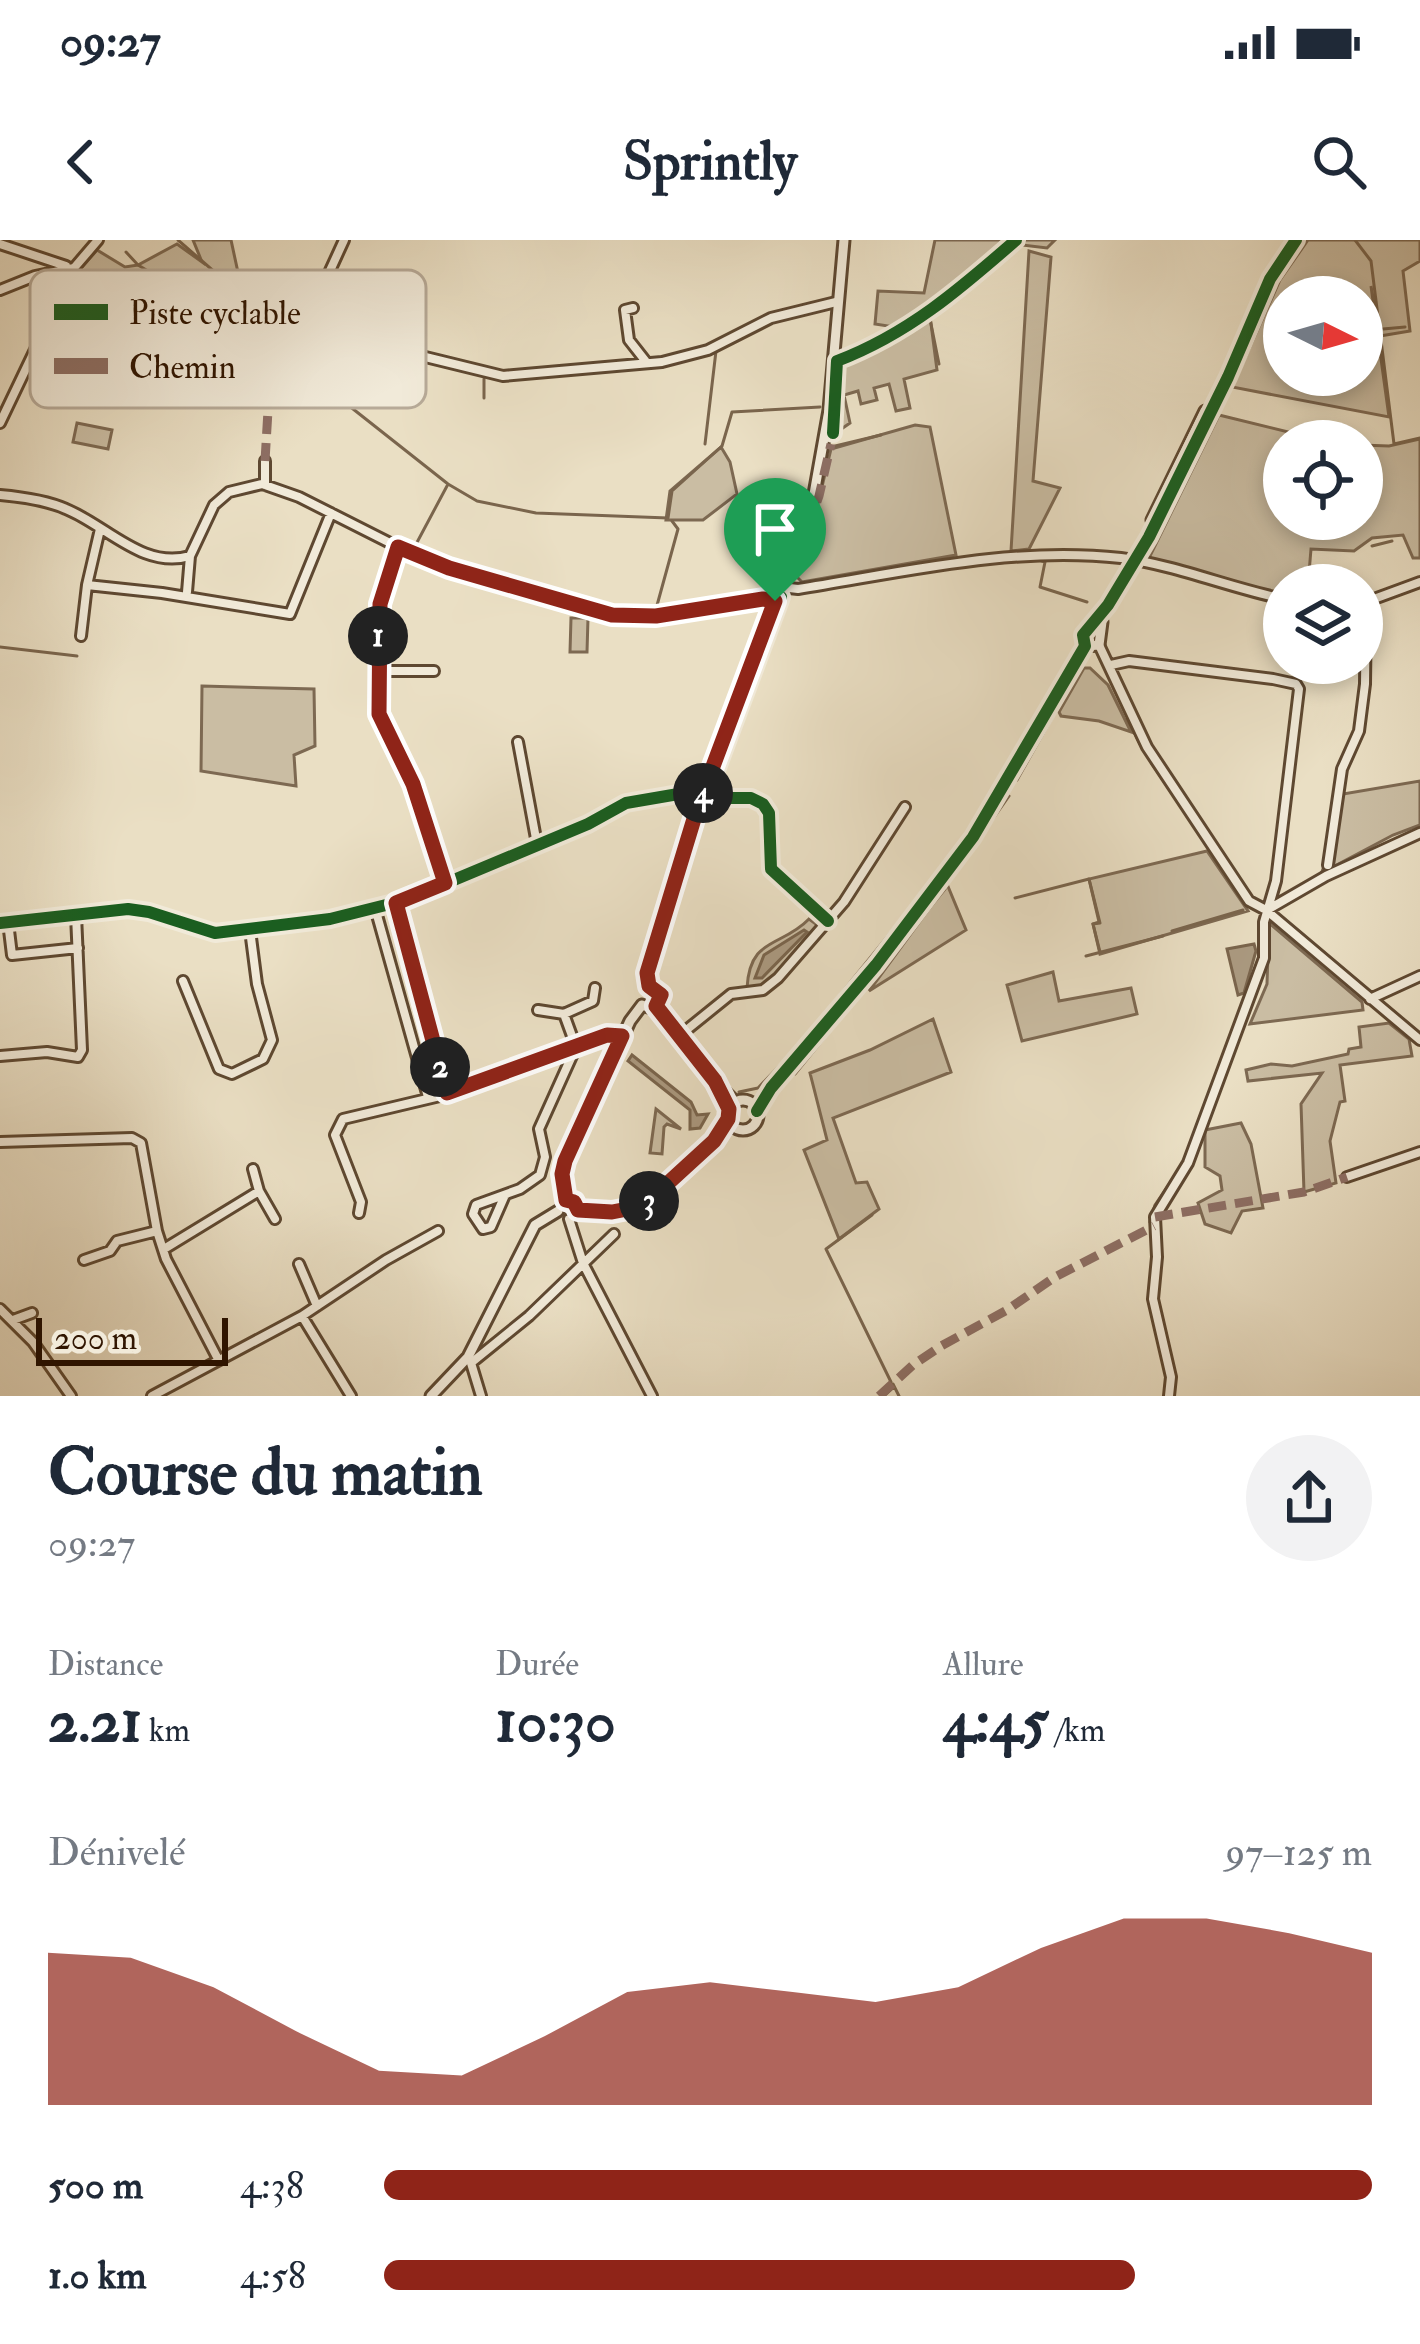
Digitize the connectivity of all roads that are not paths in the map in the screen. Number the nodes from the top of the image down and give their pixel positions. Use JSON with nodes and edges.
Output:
{"nodes":[{"id":1,"x":98,"y":240,"type":"edge"},
{"id":2,"x":344,"y":240,"type":"edge"},
{"id":3,"x":844,"y":240,"type":"edge"},
{"id":4,"x":1296,"y":240,"type":"edge"},
{"id":5,"x":0,"y":244,"type":"edge"},
{"id":6,"x":71,"y":267,"type":"junction"},
{"id":7,"x":62,"y":270,"type":"edge"},
{"id":8,"x":70,"y":270,"type":"edge"},
{"id":9,"x":329,"y":270,"type":"edge"},
{"id":10,"x":30,"y":280,"type":"edge"},
{"id":11,"x":0,"y":290,"type":"edge"},
{"id":12,"x":836,"y":302,"type":"junction"},
{"id":13,"x":634,"y":308,"type":"dead end"},
{"id":14,"x":30,"y":357,"type":"edge"},
{"id":15,"x":426,"y":357,"type":"edge"},
{"id":16,"x":648,"y":364,"type":"junction"},
{"id":17,"x":0,"y":423,"type":"edge"},
{"id":18,"x":265,"y":461,"type":"dead end"},
{"id":19,"x":266,"y":485,"type":"junction"},
{"id":20,"x":0,"y":495,"type":"edge"},
{"id":21,"x":331,"y":513,"type":"junction"},
{"id":22,"x":100,"y":529,"type":"junction"},
{"id":23,"x":398,"y":547,"type":"junction"},
{"id":24,"x":190,"y":556,"type":"junction"},
{"id":25,"x":1133,"y":560,"type":"junction"},
{"id":26,"x":1420,"y":582,"type":"edge"},
{"id":27,"x":87,"y":585,"type":"junction"},
{"id":28,"x":781,"y":587,"type":"junction"},
{"id":29,"x":187,"y":592,"type":"dead end"},
{"id":30,"x":1263,"y":594,"type":"edge"},
{"id":31,"x":1383,"y":596,"type":"edge"},
{"id":32,"x":775,"y":601,"type":"junction"},
{"id":33,"x":81,"y":636,"type":"dead end"},
{"id":34,"x":1096,"y":636,"type":"junction"},
{"id":35,"x":1112,"y":665,"type":"junction"},
{"id":36,"x":376,"y":670,"type":"junction"},
{"id":37,"x":434,"y":671,"type":"dead end"},
{"id":38,"x":1365,"y":684,"type":"edge"},
{"id":39,"x":518,"y":742,"type":"dead end"},
{"id":40,"x":703,"y":794,"type":"junction"},
{"id":41,"x":905,"y":807,"type":"dead end"},
{"id":42,"x":1420,"y":833,"type":"edge"},
{"id":43,"x":537,"y":844,"type":"junction"},
{"id":44,"x":1328,"y":865,"type":"dead end"},
{"id":45,"x":1276,"y":881,"type":"junction"},
{"id":46,"x":445,"y":883,"type":"junction"},
{"id":47,"x":1298,"y":894,"type":"junction"},
{"id":48,"x":396,"y":903,"type":"junction"},
{"id":49,"x":376,"y":908,"type":"junction"},
{"id":50,"x":1266,"y":910,"type":"junction"},
{"id":51,"x":76,"y":915,"type":"junction"},
{"id":52,"x":828,"y":921,"type":"junction"},
{"id":53,"x":4,"y":922,"type":"edge"},
{"id":54,"x":250,"y":930,"type":"junction"},
{"id":55,"x":78,"y":948,"type":"junction"},
{"id":56,"x":1420,"y":976,"type":"edge"},
{"id":57,"x":183,"y":981,"type":"dead end"},
{"id":58,"x":649,"y":986,"type":"junction"},
{"id":59,"x":595,"y":988,"type":"dead end"},
{"id":60,"x":1370,"y":998,"type":"junction"},
{"id":61,"x":642,"y":1005,"type":"junction"},
{"id":62,"x":656,"y":1006,"type":"junction"},
{"id":63,"x":538,"y":1010,"type":"dead end"},
{"id":64,"x":564,"y":1014,"type":"junction"},
{"id":65,"x":622,"y":1036,"type":"junction"},
{"id":66,"x":679,"y":1036,"type":"junction"},
{"id":67,"x":1420,"y":1040,"type":"edge"},
{"id":68,"x":576,"y":1047,"type":"junction"},
{"id":69,"x":0,"y":1056,"type":"edge"},
{"id":70,"x":447,"y":1093,"type":"junction"},
{"id":71,"x":428,"y":1097,"type":"junction"},
{"id":72,"x":753,"y":1106,"type":"junction"},
{"id":73,"x":731,"y":1110,"type":"junction"},
{"id":74,"x":739,"y":1130,"type":"junction"},
{"id":75,"x":714,"y":1141,"type":"junction"},
{"id":76,"x":0,"y":1142,"type":"edge"},
{"id":77,"x":1420,"y":1152,"type":"edge"},
{"id":78,"x":253,"y":1168,"type":"dead end"},
{"id":79,"x":1347,"y":1177,"type":"dead end"},
{"id":80,"x":259,"y":1191,"type":"junction"},
{"id":81,"x":505,"y":1195,"type":"junction"},
{"id":82,"x":566,"y":1200,"type":"junction"},
{"id":83,"x":578,"y":1210,"type":"junction"},
{"id":84,"x":559,"y":1211,"type":"junction"},
{"id":85,"x":359,"y":1213,"type":"dead end"},
{"id":86,"x":275,"y":1219,"type":"dead end"},
{"id":87,"x":569,"y":1220,"type":"junction"},
{"id":88,"x":157,"y":1231,"type":"junction"},
{"id":89,"x":438,"y":1231,"type":"dead end"},
{"id":90,"x":614,"y":1234,"type":"dead end"},
{"id":91,"x":164,"y":1249,"type":"junction"},
{"id":92,"x":84,"y":1260,"type":"dead end"},
{"id":93,"x":583,"y":1263,"type":"junction"},
{"id":94,"x":298,"y":1264,"type":"dead end"},
{"id":95,"x":317,"y":1306,"type":"junction"},
{"id":96,"x":0,"y":1309,"type":"edge"},
{"id":97,"x":32,"y":1313,"type":"dead end"},
{"id":98,"x":302,"y":1316,"type":"junction"},
{"id":99,"x":12,"y":1321,"type":"junction"},
{"id":100,"x":218,"y":1359,"type":"junction"},
{"id":101,"x":71,"y":1396,"type":"edge"},
{"id":102,"x":152,"y":1396,"type":"edge"},
{"id":103,"x":351,"y":1396,"type":"edge"},
{"id":104,"x":431,"y":1396,"type":"edge"},
{"id":105,"x":482,"y":1396,"type":"edge"},
{"id":106,"x":652,"y":1396,"type":"edge"},
{"id":107,"x":1168,"y":1396,"type":"edge"}],
"edges":[{"from":1,"to":6,"type":"street"},
{"from":2,"to":9,"type":"street"},
{"from":3,"to":12,"type":"street"},
{"from":4,"to":25,"type":"street"},
{"from":5,"to":6,"type":"street"},
{"from":6,"to":7,"type":"street"},
{"from":6,"to":8,"type":"street"},
{"from":10,"to":11,"type":"street"},
{"from":12,"to":16,"type":"street"},
{"from":12,"to":28,"type":"street"},
{"from":13,"to":16,"type":"street"},
{"from":14,"to":17,"type":"street"},
{"from":15,"to":16,"type":"street"},
{"from":18,"to":19,"type":"street"},
{"from":19,"to":21,"type":"street"},
{"from":19,"to":24,"type":"street"},
{"from":20,"to":22,"type":"street"},
{"from":21,"to":23,"type":"street"},
{"from":21,"to":27,"type":"street"},
{"from":22,"to":24,"type":"street"},
{"from":22,"to":27,"type":"street"},
{"from":23,"to":32,"type":"street"},
{"from":23,"to":36,"type":"street"},
{"from":24,"to":29,"type":"street"},
{"from":25,"to":28,"type":"street"},
{"from":25,"to":30,"type":"street"},
{"from":25,"to":34,"type":"street"},
{"from":26,"to":31,"type":"street"},
{"from":27,"to":33,"type":"street"},
{"from":28,"to":32,"type":"street"},
{"from":32,"to":40,"type":"street"},
{"from":34,"to":35,"type":"street"},
{"from":34,"to":72,"type":"street"},
{"from":35,"to":45,"type":"street"},
{"from":35,"to":50,"type":"street"},
{"from":36,"to":37,"type":"street"},
{"from":36,"to":46,"type":"street"},
{"from":38,"to":44,"type":"street"},
{"from":39,"to":43,"type":"street"},
{"from":40,"to":43,"type":"street"},
{"from":40,"to":52,"type":"street"},
{"from":40,"to":58,"type":"street"},
{"from":41,"to":52,"type":"street"},
{"from":42,"to":47,"type":"street"},
{"from":43,"to":46,"type":"street"},
{"from":45,"to":47,"type":"street"},
{"from":45,"to":50,"type":"street"},
{"from":46,"to":48,"type":"street"},
{"from":47,"to":50,"type":"street"},
{"from":48,"to":49,"type":"street"},
{"from":48,"to":70,"type":"street"},
{"from":49,"to":54,"type":"street"},
{"from":49,"to":71,"type":"street"},
{"from":50,"to":60,"type":"street"},
{"from":50,"to":107,"type":"street"},
{"from":51,"to":53,"type":"street"},
{"from":51,"to":54,"type":"street"},
{"from":51,"to":55,"type":"street"},
{"from":52,"to":66,"type":"street"},
{"from":53,"to":55,"type":"street"},
{"from":54,"to":57,"type":"street"},
{"from":55,"to":69,"type":"street"},
{"from":56,"to":60,"type":"street"},
{"from":58,"to":61,"type":"street"},
{"from":58,"to":62,"type":"street"},
{"from":59,"to":64,"type":"street"},
{"from":60,"to":67,"type":"street"},
{"from":61,"to":62,"type":"street"},
{"from":61,"to":65,"type":"street"},
{"from":62,"to":66,"type":"street"},
{"from":63,"to":64,"type":"street"},
{"from":64,"to":68,"type":"street"},
{"from":65,"to":68,"type":"street"},
{"from":65,"to":82,"type":"street"},
{"from":66,"to":73,"type":"street"},
{"from":68,"to":70,"type":"street"},
{"from":68,"to":81,"type":"street"},
{"from":70,"to":71,"type":"street"},
{"from":71,"to":85,"type":"street"},
{"from":72,"to":73,"type":"street"},
{"from":72,"to":74,"type":"street"},
{"from":73,"to":74,"type":"street"},
{"from":73,"to":75,"type":"street"},
{"from":74,"to":75,"type":"street"},
{"from":75,"to":83,"type":"street"},
{"from":76,"to":88,"type":"street"},
{"from":77,"to":79,"type":"street"},
{"from":78,"to":80,"type":"street"},
{"from":80,"to":86,"type":"street"},
{"from":80,"to":91,"type":"street"},
{"from":81,"to":81,"type":"street"},
{"from":82,"to":83,"type":"street"},
{"from":82,"to":84,"type":"street"},
{"from":83,"to":87,"type":"street"},
{"from":84,"to":87,"type":"street"},
{"from":84,"to":104,"type":"street"},
{"from":87,"to":93,"type":"street"},
{"from":88,"to":91,"type":"street"},
{"from":88,"to":92,"type":"street"},
{"from":89,"to":95,"type":"street"},
{"from":90,"to":93,"type":"street"},
{"from":91,"to":100,"type":"street"},
{"from":93,"to":105,"type":"street"},
{"from":93,"to":106,"type":"street"},
{"from":94,"to":95,"type":"street"},
{"from":95,"to":98,"type":"street"},
{"from":96,"to":99,"type":"street"},
{"from":97,"to":99,"type":"street"},
{"from":98,"to":100,"type":"street"},
{"from":98,"to":103,"type":"street"},
{"from":99,"to":101,"type":"street"},
{"from":100,"to":102,"type":"street"}]}
